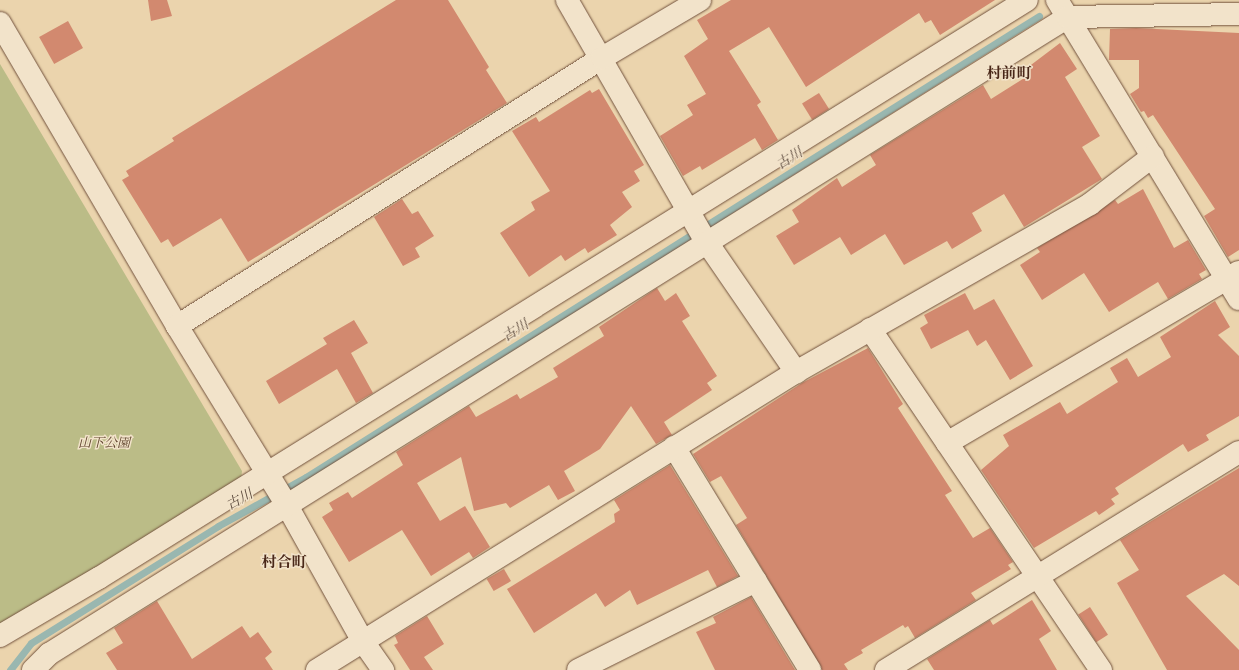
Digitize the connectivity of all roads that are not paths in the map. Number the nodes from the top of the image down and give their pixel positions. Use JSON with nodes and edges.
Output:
{"nodes":[{"id":1,"x":567,"y":0,"type":"edge"},
{"id":2,"x":700,"y":0,"type":"edge"},
{"id":3,"x":1027,"y":0,"type":"edge"},
{"id":4,"x":1063,"y":8,"type":"edge"},
{"id":5,"x":1239,"y":14,"type":"edge"},
{"id":6,"x":0,"y":23,"type":"edge"},
{"id":7,"x":602,"y":58,"type":"junction"},
{"id":8,"x":1153,"y":156,"type":"junction"},
{"id":9,"x":689,"y":213,"type":"junction"},
{"id":10,"x":706,"y":240,"type":"junction"},
{"id":11,"x":1233,"y":276,"type":"edge"},
{"id":12,"x":1239,"y":299,"type":"edge"},
{"id":13,"x":177,"y":326,"type":"junction"},
{"id":14,"x":870,"y":329,"type":"junction"},
{"id":15,"x":796,"y":372,"type":"junction"},
{"id":16,"x":947,"y":443,"type":"junction"},
{"id":17,"x":674,"y":447,"type":"junction"},
{"id":18,"x":1239,"y":452,"type":"edge"},
{"id":19,"x":269,"y":475,"type":"junction"},
{"id":20,"x":286,"y":504,"type":"junction"},
{"id":21,"x":1039,"y":576,"type":"junction"},
{"id":22,"x":756,"y":581,"type":"junction"},
{"id":23,"x":0,"y":636,"type":"edge"},
{"id":24,"x":362,"y":640,"type":"junction"},
{"id":25,"x":33,"y":670,"type":"edge"},
{"id":26,"x":317,"y":670,"type":"edge"},
{"id":27,"x":383,"y":670,"type":"edge"},
{"id":28,"x":578,"y":670,"type":"edge"},
{"id":29,"x":810,"y":670,"type":"edge"},
{"id":30,"x":886,"y":670,"type":"edge"},
{"id":31,"x":1101,"y":670,"type":"edge"}],
"edges":[{"from":1,"to":7,"type":"street"},
{"from":2,"to":7,"type":"street"},
{"from":3,"to":9,"type":"street"},
{"from":4,"to":5,"type":"street"},
{"from":4,"to":8,"type":"street"},
{"from":4,"to":10,"type":"street"},
{"from":6,"to":13,"type":"street"},
{"from":7,"to":9,"type":"street"},
{"from":7,"to":13,"type":"street"},
{"from":8,"to":11,"type":"street"},
{"from":8,"to":14,"type":"street"},
{"from":9,"to":10,"type":"street"},
{"from":9,"to":19,"type":"street"},
{"from":10,"to":15,"type":"street"},
{"from":10,"to":20,"type":"street"},
{"from":11,"to":12,"type":"street"},
{"from":11,"to":16,"type":"street"},
{"from":13,"to":19,"type":"street"},
{"from":14,"to":15,"type":"street"},
{"from":14,"to":16,"type":"street"},
{"from":15,"to":17,"type":"street"},
{"from":16,"to":21,"type":"street"},
{"from":17,"to":22,"type":"street"},
{"from":17,"to":24,"type":"street"},
{"from":18,"to":21,"type":"street"},
{"from":19,"to":20,"type":"street"},
{"from":19,"to":23,"type":"street"},
{"from":20,"to":24,"type":"street"},
{"from":20,"to":25,"type":"street"},
{"from":21,"to":30,"type":"street"},
{"from":21,"to":31,"type":"street"},
{"from":22,"to":28,"type":"street"},
{"from":22,"to":29,"type":"street"},
{"from":24,"to":26,"type":"street"},
{"from":24,"to":27,"type":"street"}]}
